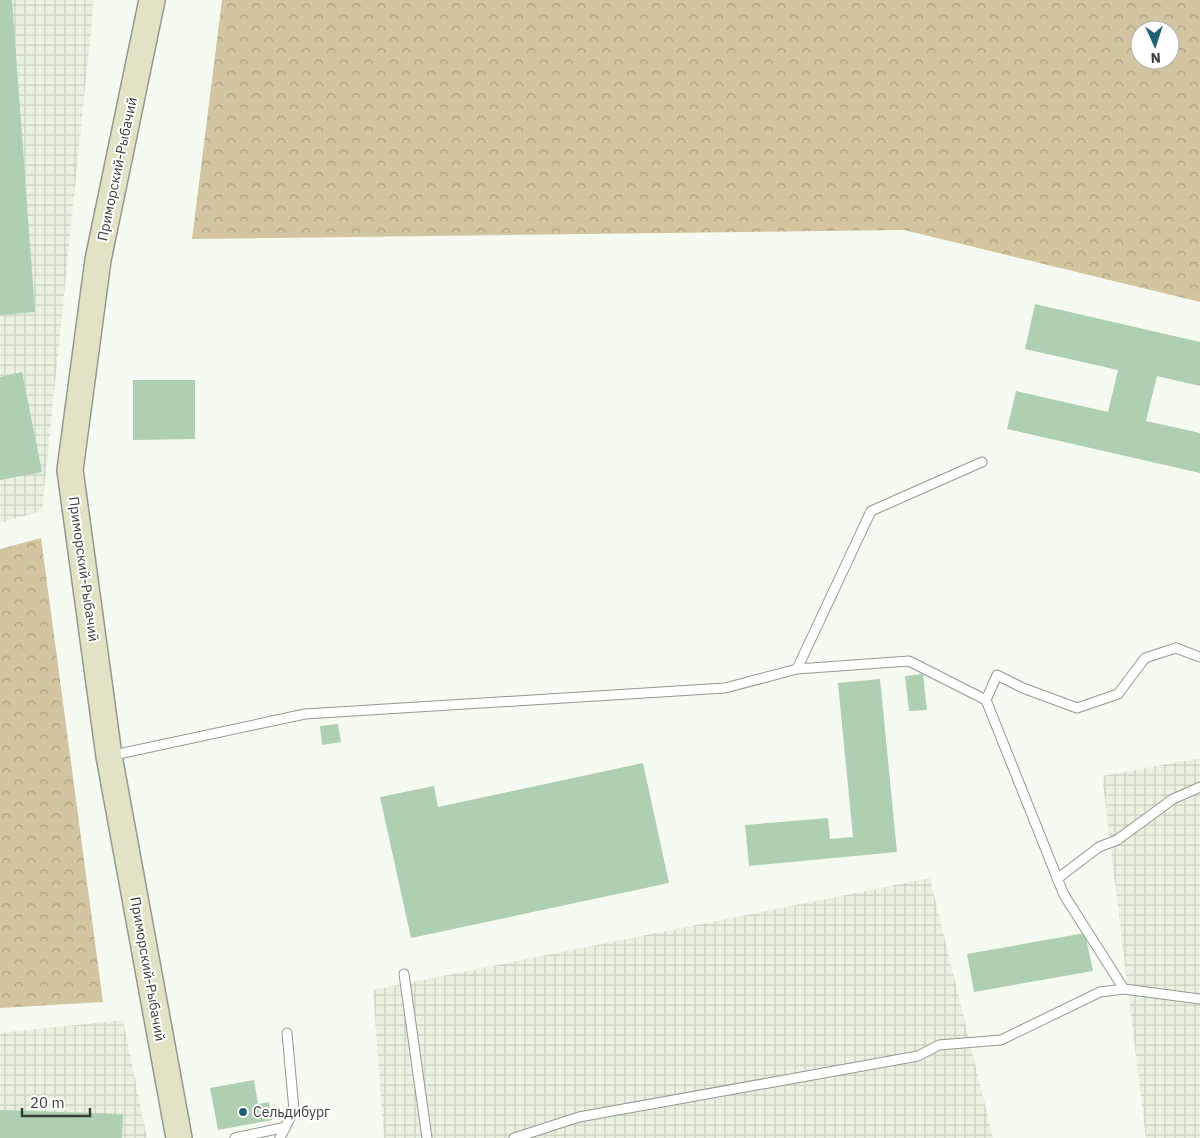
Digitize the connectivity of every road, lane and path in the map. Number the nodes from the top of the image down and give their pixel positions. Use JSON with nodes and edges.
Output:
{"nodes":[{"id":1,"x":152,"y":0,"type":"edge"},
{"id":2,"x":982,"y":462,"type":"dead end"},
{"id":3,"x":1200,"y":657,"type":"edge"},
{"id":4,"x":797,"y":669,"type":"junction"},
{"id":5,"x":986,"y":700,"type":"junction"},
{"id":6,"x":109,"y":756,"type":"junction"},
{"id":7,"x":1200,"y":786,"type":"edge"},
{"id":8,"x":1057,"y":878,"type":"junction"},
{"id":9,"x":404,"y":974,"type":"dead end"},
{"id":10,"x":1124,"y":989,"type":"junction"},
{"id":11,"x":1200,"y":999,"type":"edge"},
{"id":12,"x":287,"y":1033,"type":"dead end"},
{"id":13,"x":286,"y":1127,"type":"junction"},
{"id":14,"x":179,"y":1138,"type":"edge"},
{"id":15,"x":235,"y":1138,"type":"edge"},
{"id":16,"x":280,"y":1138,"type":"edge"},
{"id":17,"x":427,"y":1138,"type":"edge"},
{"id":18,"x":514,"y":1138,"type":"edge"}],
"edges":[{"from":1,"to":6,"type":"main road","name":"Приморский-Рыбачий"},
{"from":2,"to":4,"type":"lane"},
{"from":3,"to":5,"type":"lane"},
{"from":4,"to":5,"type":"lane"},
{"from":4,"to":6,"type":"lane"},
{"from":5,"to":8,"type":"lane"},
{"from":6,"to":14,"type":"main road","name":"Приморский-Рыбачий"},
{"from":7,"to":8,"type":"lane"},
{"from":8,"to":10,"type":"lane"},
{"from":9,"to":17,"type":"lane"},
{"from":10,"to":11,"type":"lane"},
{"from":10,"to":18,"type":"lane"},
{"from":12,"to":13,"type":"lane"},
{"from":13,"to":15,"type":"lane"},
{"from":13,"to":16,"type":"lane"}]}
